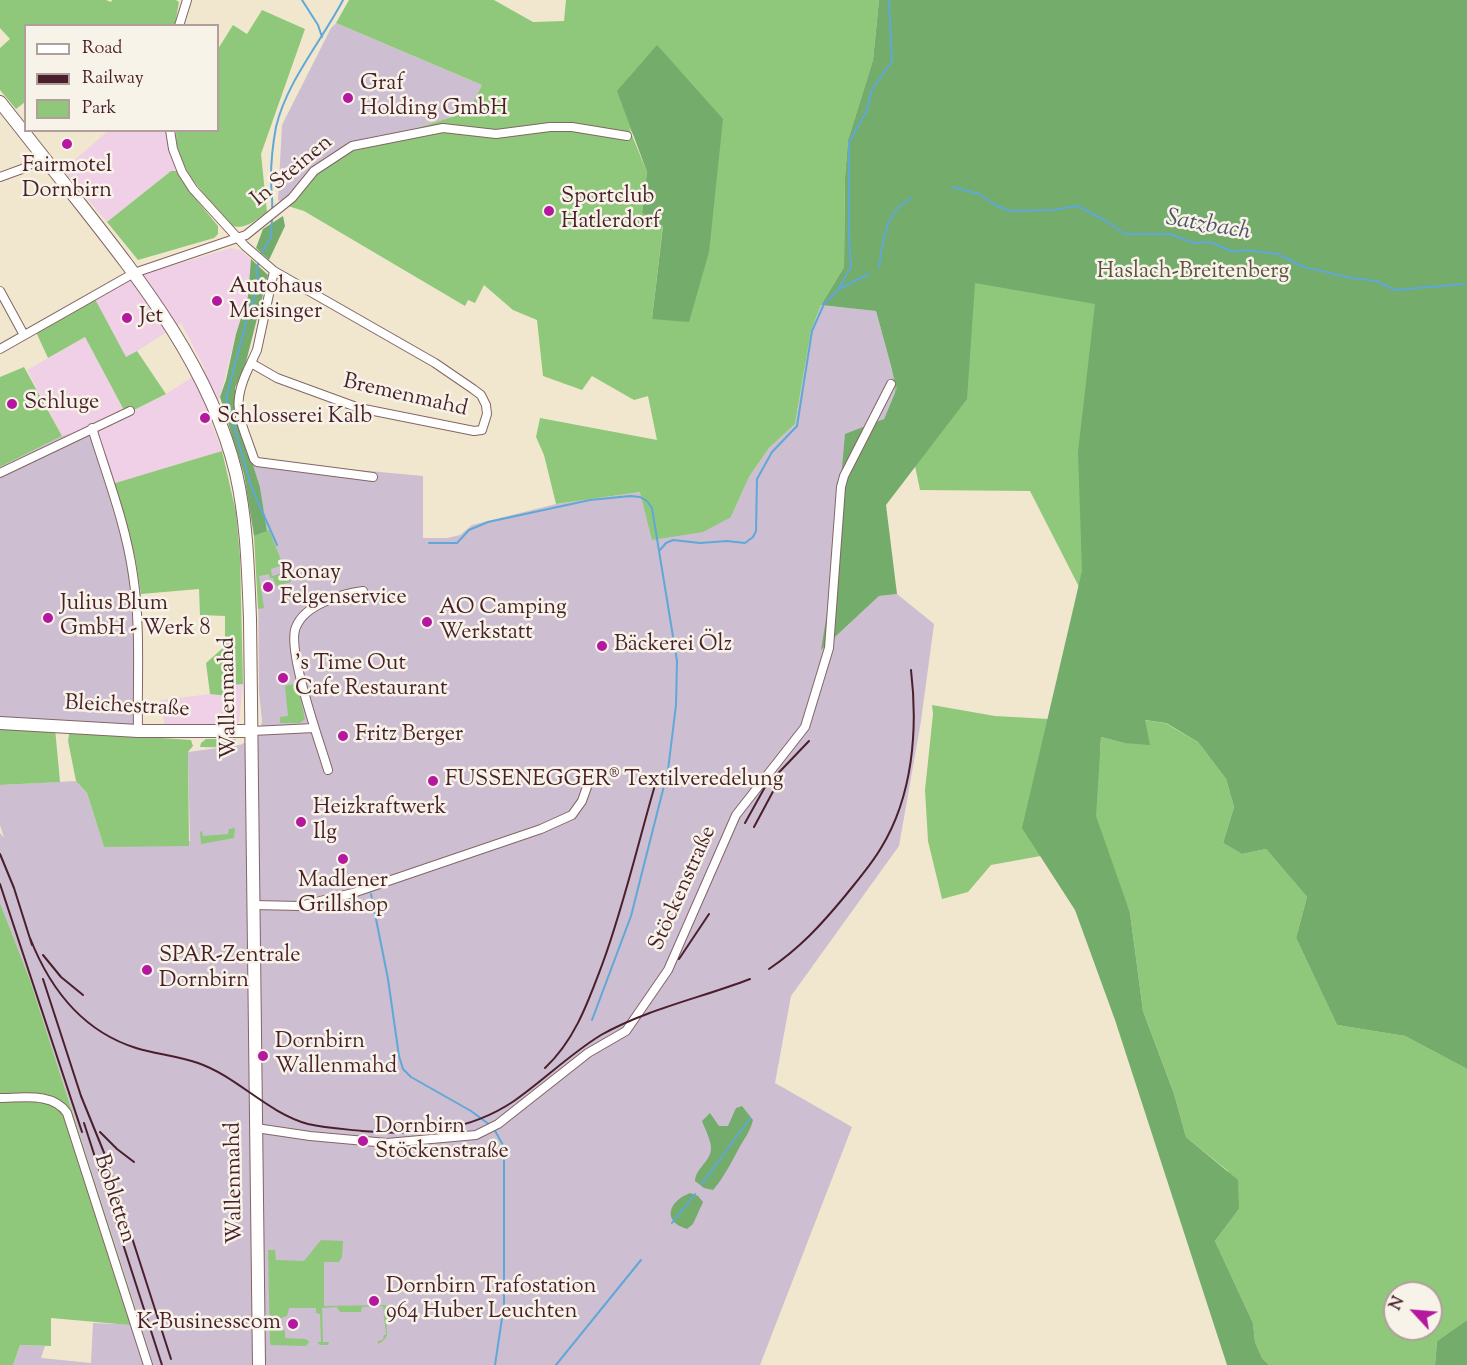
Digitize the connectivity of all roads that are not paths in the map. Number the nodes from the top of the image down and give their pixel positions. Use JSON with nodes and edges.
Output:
{"nodes":[{"id":1,"x":187,"y":0,"type":"edge"},
{"id":2,"x":180,"y":24,"type":"edge"},
{"id":3,"x":0,"y":102,"type":"edge"},
{"id":4,"x":170,"y":132,"type":"edge"},
{"id":5,"x":627,"y":136,"type":"dead end"},
{"id":6,"x":43,"y":157,"type":"junction"},
{"id":7,"x":0,"y":177,"type":"edge"},
{"id":8,"x":236,"y":238,"type":"junction"},
{"id":9,"x":274,"y":272,"type":"junction"},
{"id":10,"x":134,"y":273,"type":"junction"},
{"id":11,"x":0,"y":291,"type":"edge"},
{"id":12,"x":24,"y":335,"type":"junction"},
{"id":13,"x":0,"y":349,"type":"edge"},
{"id":14,"x":251,"y":363,"type":"junction"},
{"id":15,"x":891,"y":384,"type":"dead end"},
{"id":16,"x":130,"y":411,"type":"dead end"},
{"id":17,"x":92,"y":428,"type":"junction"},
{"id":18,"x":0,"y":473,"type":"edge"},
{"id":19,"x":373,"y":477,"type":"dead end"},
{"id":20,"x":363,"y":591,"type":"dead end"},
{"id":21,"x":0,"y":723,"type":"edge"},
{"id":22,"x":314,"y":728,"type":"junction"},
{"id":23,"x":138,"y":731,"type":"junction"},
{"id":24,"x":252,"y":732,"type":"junction"},
{"id":25,"x":328,"y":770,"type":"dead end"},
{"id":26,"x":588,"y":784,"type":"dead end"},
{"id":27,"x":254,"y":904,"type":"junction"},
{"id":28,"x":0,"y":1098,"type":"edge"},
{"id":29,"x":256,"y":1128,"type":"junction"},
{"id":30,"x":148,"y":1365,"type":"edge"},
{"id":31,"x":259,"y":1365,"type":"edge"}],
"edges":[{"from":1,"to":2,"type":"street"},
{"from":3,"to":6,"type":"main road","name":"Wallenmahd"},
{"from":4,"to":8,"type":"street","name":"Bremenmahd"},
{"from":5,"to":8,"type":"street","name":"In Steinen"},
{"from":6,"to":7,"type":"street"},
{"from":6,"to":10,"type":"main road","name":"Wallenmahd"},
{"from":8,"to":9,"type":"street","name":"Bremenmahd"},
{"from":8,"to":10,"type":"street","name":"In Steinen"},
{"from":9,"to":14,"type":"street"},
{"from":9,"to":14,"type":"street","name":"Bremenmahd"},
{"from":10,"to":12,"type":"street","name":"In Steinen"},
{"from":10,"to":24,"type":"main road","name":"Wallenmahd"},
{"from":11,"to":12,"type":"street"},
{"from":12,"to":13,"type":"street","name":"In Steinen"},
{"from":14,"to":19,"type":"street"},
{"from":15,"to":29,"type":"street","name":"Stöckenstraße"},
{"from":16,"to":17,"type":"street"},
{"from":17,"to":18,"type":"street"},
{"from":17,"to":23,"type":"street"},
{"from":20,"to":22,"type":"street"},
{"from":21,"to":23,"type":"main road","name":"Bleichestraße"},
{"from":22,"to":24,"type":"street"},
{"from":22,"to":25,"type":"street"},
{"from":23,"to":24,"type":"main road","name":"Bleichestraße"},
{"from":24,"to":27,"type":"main road","name":"Wallenmahd"},
{"from":26,"to":27,"type":"street"},
{"from":27,"to":29,"type":"main road","name":"Wallenmahd"},
{"from":28,"to":30,"type":"street","name":"Bobletten"},
{"from":29,"to":31,"type":"main road","name":"Wallenmahd"}]}
